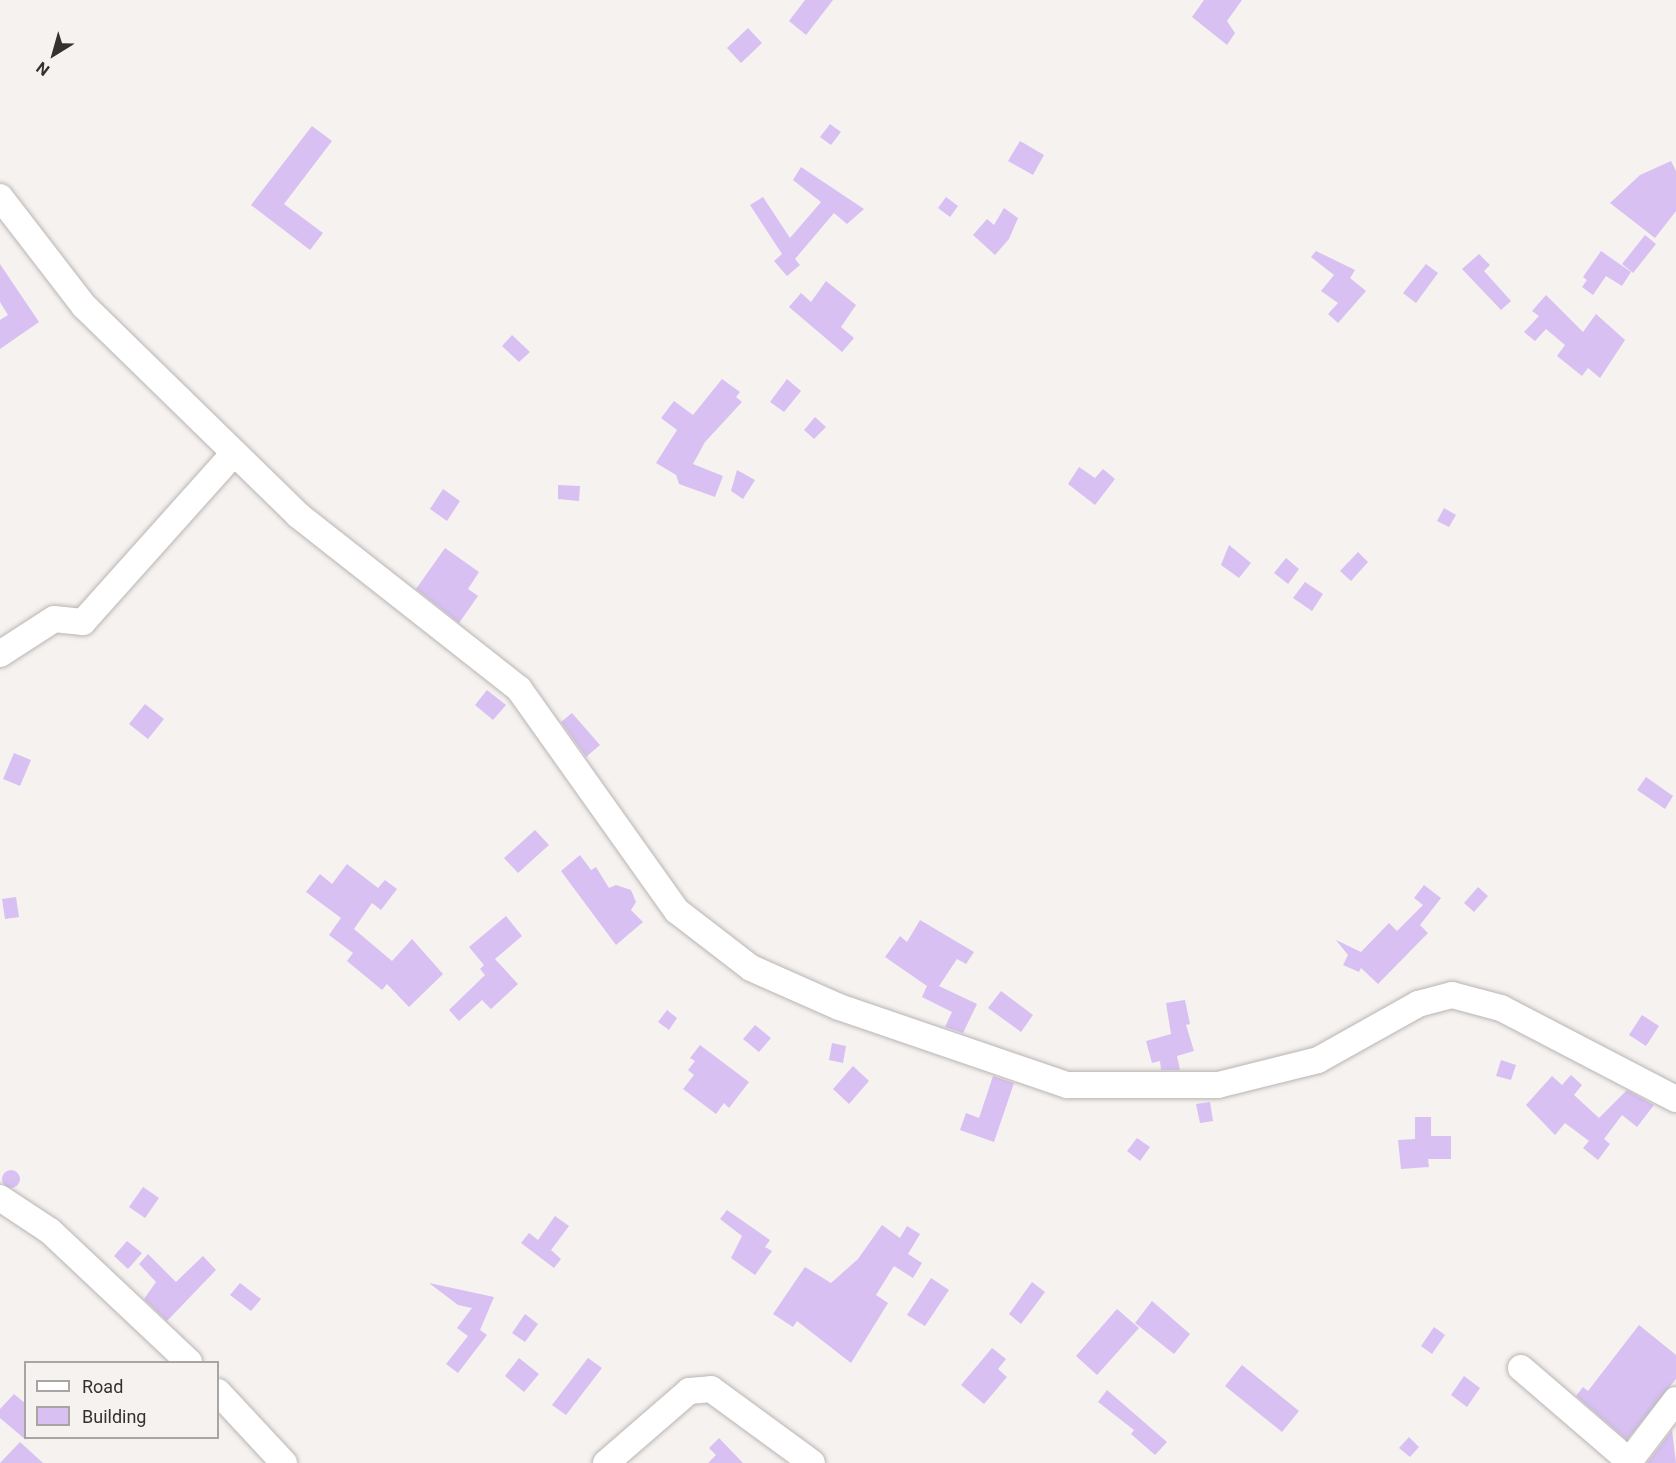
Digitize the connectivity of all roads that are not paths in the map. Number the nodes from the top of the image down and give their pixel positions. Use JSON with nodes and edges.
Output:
{"nodes":[{"id":1,"x":0,"y":197,"type":"edge"},
{"id":2,"x":234,"y":453,"type":"junction"},
{"id":3,"x":0,"y":654,"type":"edge"},
{"id":4,"x":1676,"y":1099,"type":"edge"},
{"id":5,"x":0,"y":1198,"type":"edge"},
{"id":6,"x":188,"y":1361,"type":"edge"},
{"id":7,"x":1521,"y":1368,"type":"dead end"},
{"id":8,"x":219,"y":1393,"type":"edge"},
{"id":9,"x":1674,"y":1407,"type":"edge"},
{"id":10,"x":1629,"y":1462,"type":"edge"},
{"id":11,"x":284,"y":1463,"type":"edge"},
{"id":12,"x":606,"y":1463,"type":"edge"},
{"id":13,"x":812,"y":1463,"type":"edge"}],
"edges":[{"from":1,"to":2,"type":"street"},
{"from":2,"to":3,"type":"street"},
{"from":2,"to":4,"type":"street"},
{"from":5,"to":6,"type":"street"},
{"from":7,"to":10,"type":"street"},
{"from":8,"to":11,"type":"street"},
{"from":9,"to":10,"type":"street"},
{"from":12,"to":13,"type":"street"}]}
